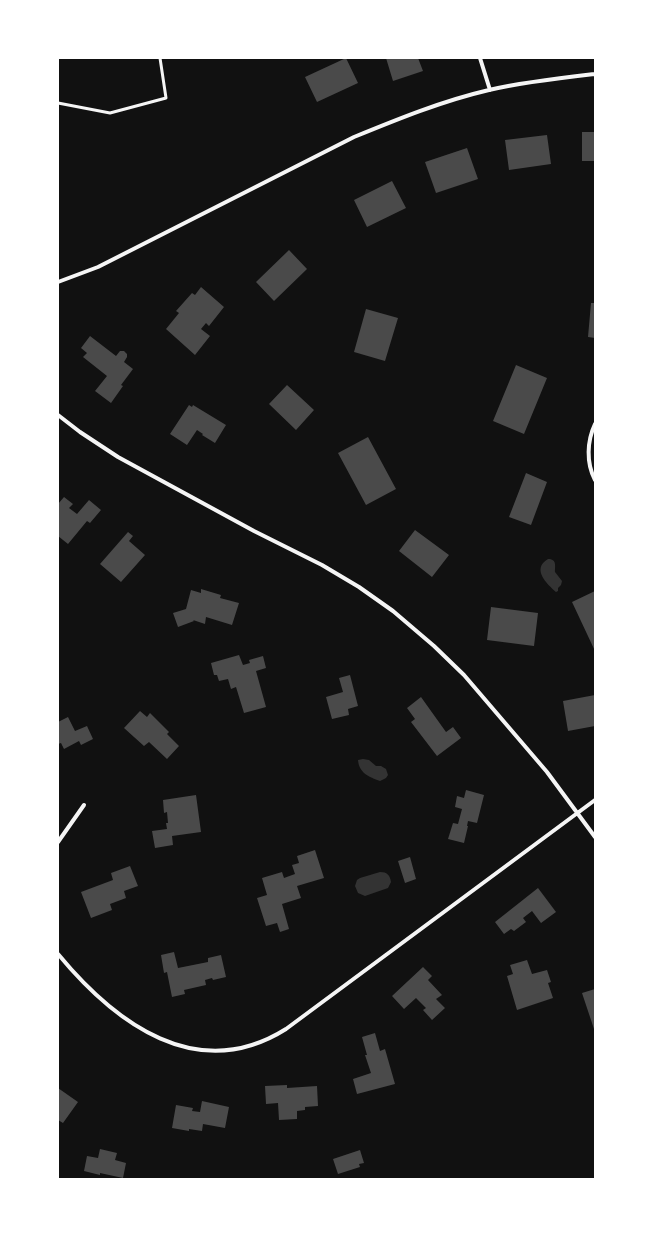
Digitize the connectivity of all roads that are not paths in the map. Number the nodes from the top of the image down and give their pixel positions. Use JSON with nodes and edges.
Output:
{"nodes":[{"id":1,"x":160,"y":58,"type":"edge"},
{"id":2,"x":480,"y":58,"type":"edge"},
{"id":3,"x":595,"y":74,"type":"edge"},
{"id":4,"x":490,"y":90,"type":"junction"},
{"id":5,"x":58,"y":103,"type":"edge"},
{"id":6,"x":58,"y":282,"type":"edge"},
{"id":7,"x":58,"y":416,"type":"edge"},
{"id":8,"x":595,"y":424,"type":"edge"},
{"id":9,"x":595,"y":480,"type":"edge"},
{"id":10,"x":595,"y":800,"type":"edge"},
{"id":11,"x":84,"y":805,"type":"dead end"},
{"id":12,"x":578,"y":813,"type":"junction"},
{"id":13,"x":595,"y":837,"type":"edge"},
{"id":14,"x":58,"y":842,"type":"edge"},
{"id":15,"x":58,"y":954,"type":"edge"}],
"edges":[{"from":1,"to":5,"type":"lane"},
{"from":2,"to":4,"type":"street"},
{"from":3,"to":4,"type":"street"},
{"from":4,"to":6,"type":"street"},
{"from":7,"to":12,"type":"street"},
{"from":8,"to":9,"type":"street"},
{"from":10,"to":12,"type":"street"},
{"from":11,"to":14,"type":"street"},
{"from":12,"to":13,"type":"street"},
{"from":12,"to":15,"type":"street"}]}
